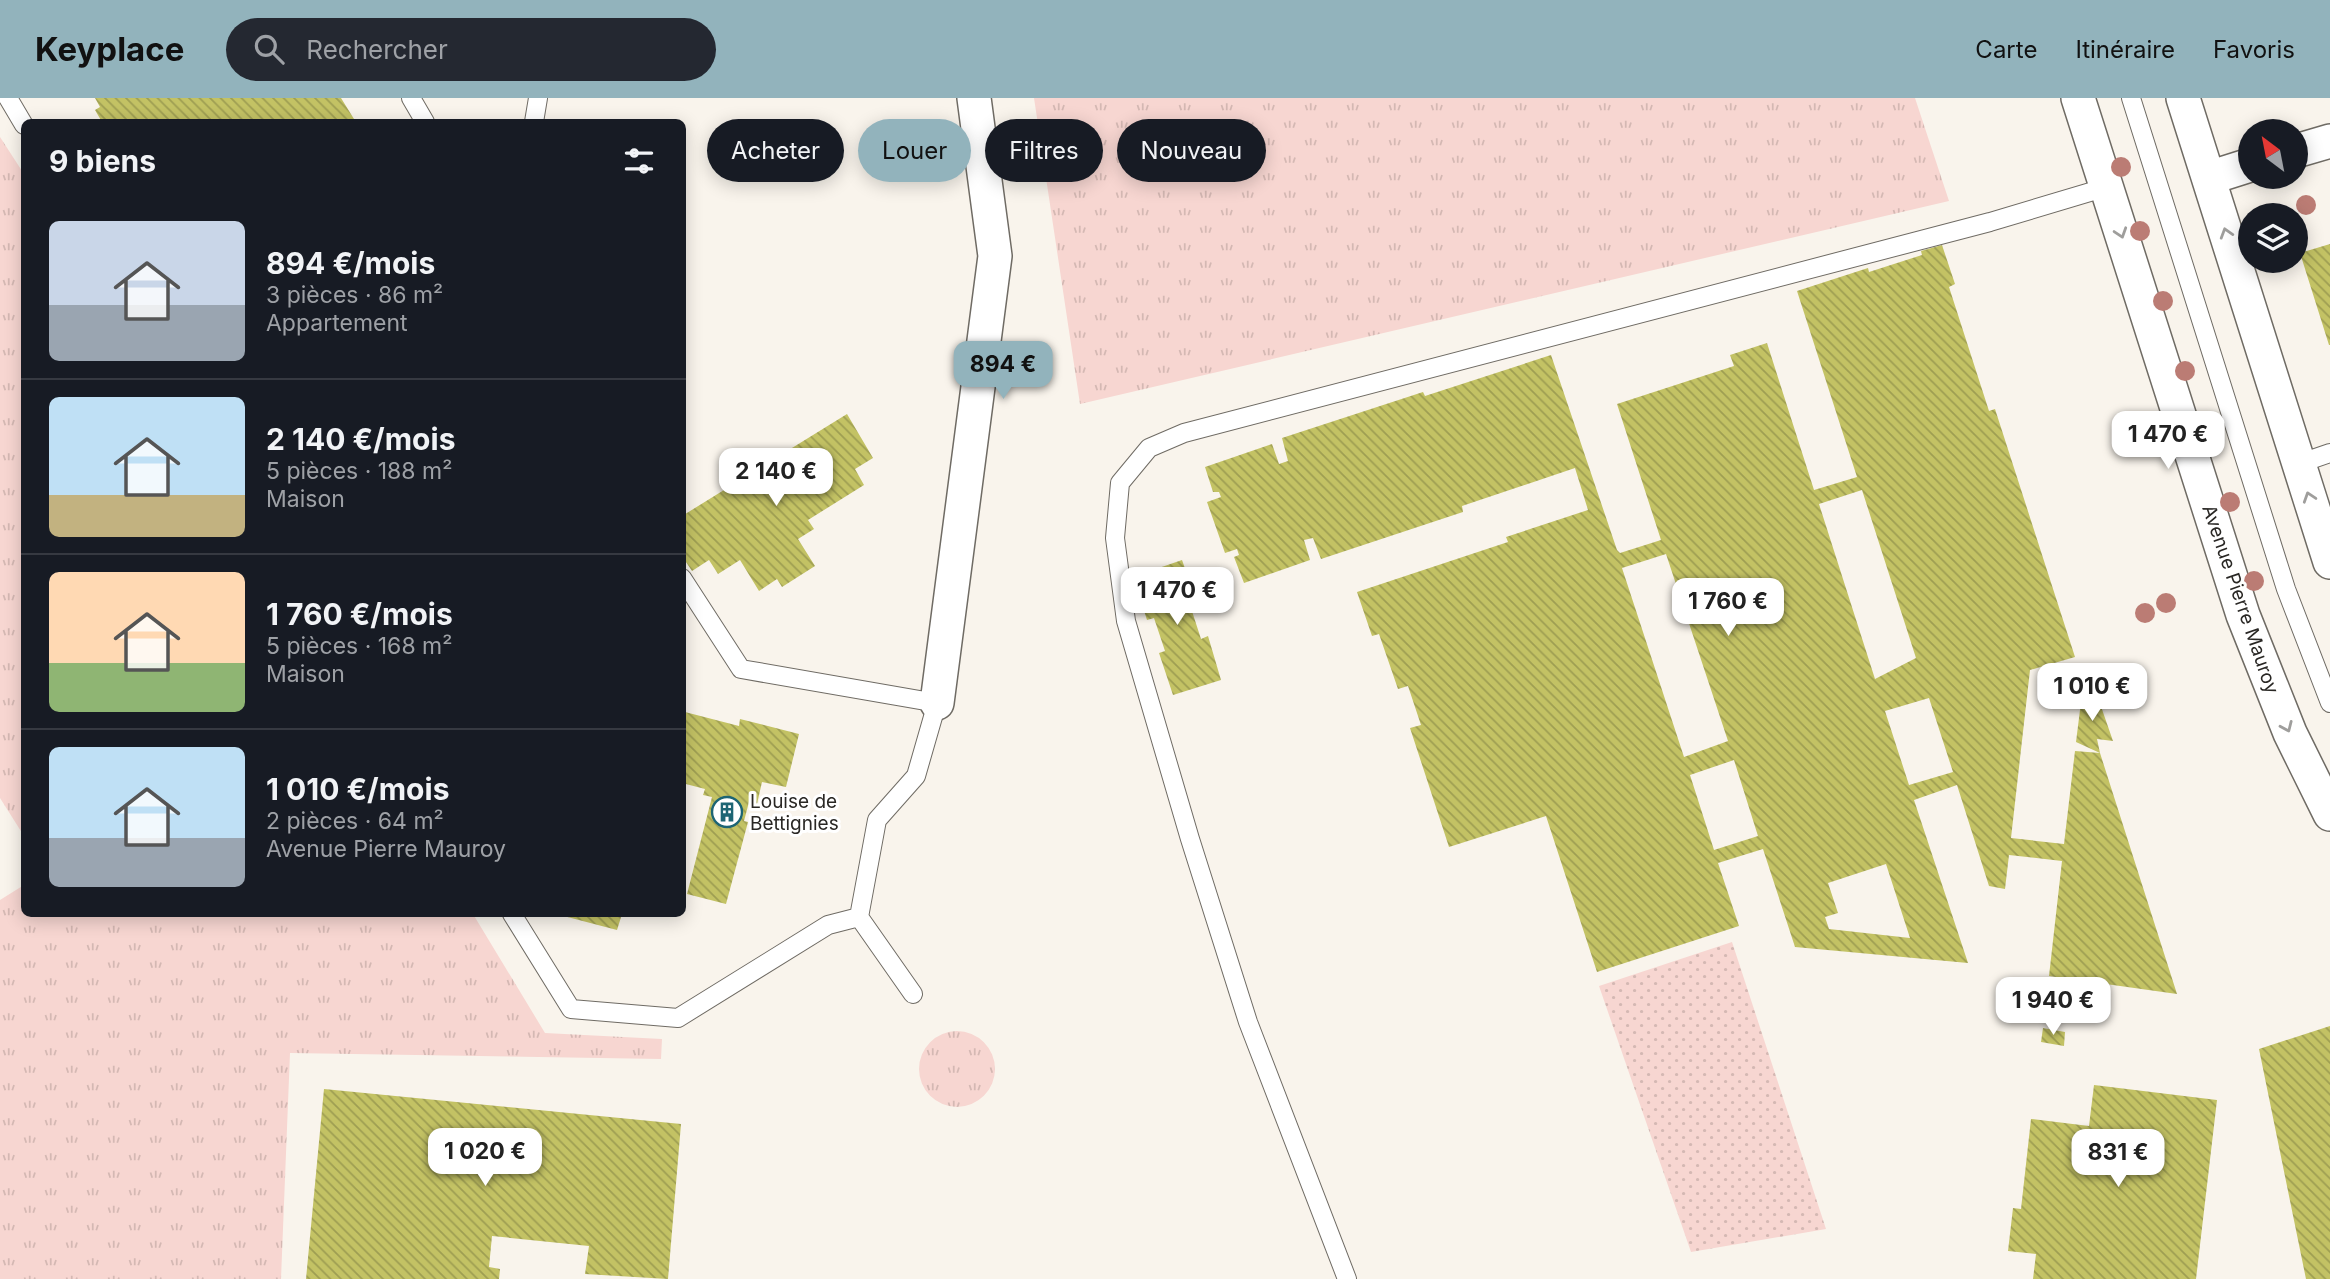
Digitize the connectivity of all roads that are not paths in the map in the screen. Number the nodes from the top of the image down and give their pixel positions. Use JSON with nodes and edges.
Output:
{"nodes":[{"id":1,"x":8,"y":98,"type":"edge"},
{"id":2,"x":411,"y":98,"type":"edge"},
{"id":3,"x":538,"y":98,"type":"edge"},
{"id":4,"x":974,"y":98,"type":"edge"},
{"id":5,"x":2078,"y":98,"type":"edge"},
{"id":6,"x":2131,"y":98,"type":"edge"},
{"id":7,"x":2183,"y":98,"type":"edge"},
{"id":8,"x":423,"y":119,"type":"edge"},
{"id":9,"x":534,"y":119,"type":"edge"},
{"id":10,"x":21,"y":120,"type":"edge"},
{"id":11,"x":2330,"y":141,"type":"edge"},
{"id":12,"x":2308,"y":147,"type":"edge"},
{"id":13,"x":2238,"y":170,"type":"edge"},
{"id":14,"x":2209,"y":178,"type":"junction"},
{"id":15,"x":2107,"y":187,"type":"junction"},
{"id":16,"x":2330,"y":453,"type":"edge"},
{"id":17,"x":2298,"y":464,"type":"junction"},
{"id":18,"x":2330,"y":562,"type":"edge"},
{"id":19,"x":686,"y":584,"type":"edge"},
{"id":20,"x":937,"y":703,"type":"junction"},
{"id":21,"x":2330,"y":703,"type":"edge"},
{"id":22,"x":2330,"y":814,"type":"edge"},
{"id":23,"x":514,"y":917,"type":"edge"},
{"id":24,"x":859,"y":917,"type":"junction"},
{"id":25,"x":912,"y":994,"type":"dead end"},
{"id":26,"x":1347,"y":1279,"type":"edge"}],
"edges":[{"from":1,"to":10,"type":"lane"},
{"from":2,"to":8,"type":"lane"},
{"from":3,"to":9,"type":"lane"},
{"from":4,"to":20,"type":"street"},
{"from":5,"to":15,"type":"street","name":"Avenue Pierre Mauroy"},
{"from":6,"to":21,"type":"lane"},
{"from":7,"to":14,"type":"street"},
{"from":11,"to":12,"type":"street"},
{"from":13,"to":14,"type":"street"},
{"from":17,"to":14,"type":"street","one_way":true},
{"from":15,"to":22,"type":"street","name":"Avenue Pierre Mauroy","one_way":true},
{"from":15,"to":26,"type":"lane"},
{"from":16,"to":17,"type":"lane"},
{"from":18,"to":17,"type":"street","one_way":true},
{"from":19,"to":20,"type":"lane"},
{"from":20,"to":24,"type":"lane"},
{"from":23,"to":24,"type":"lane"},
{"from":24,"to":25,"type":"lane"}]}
